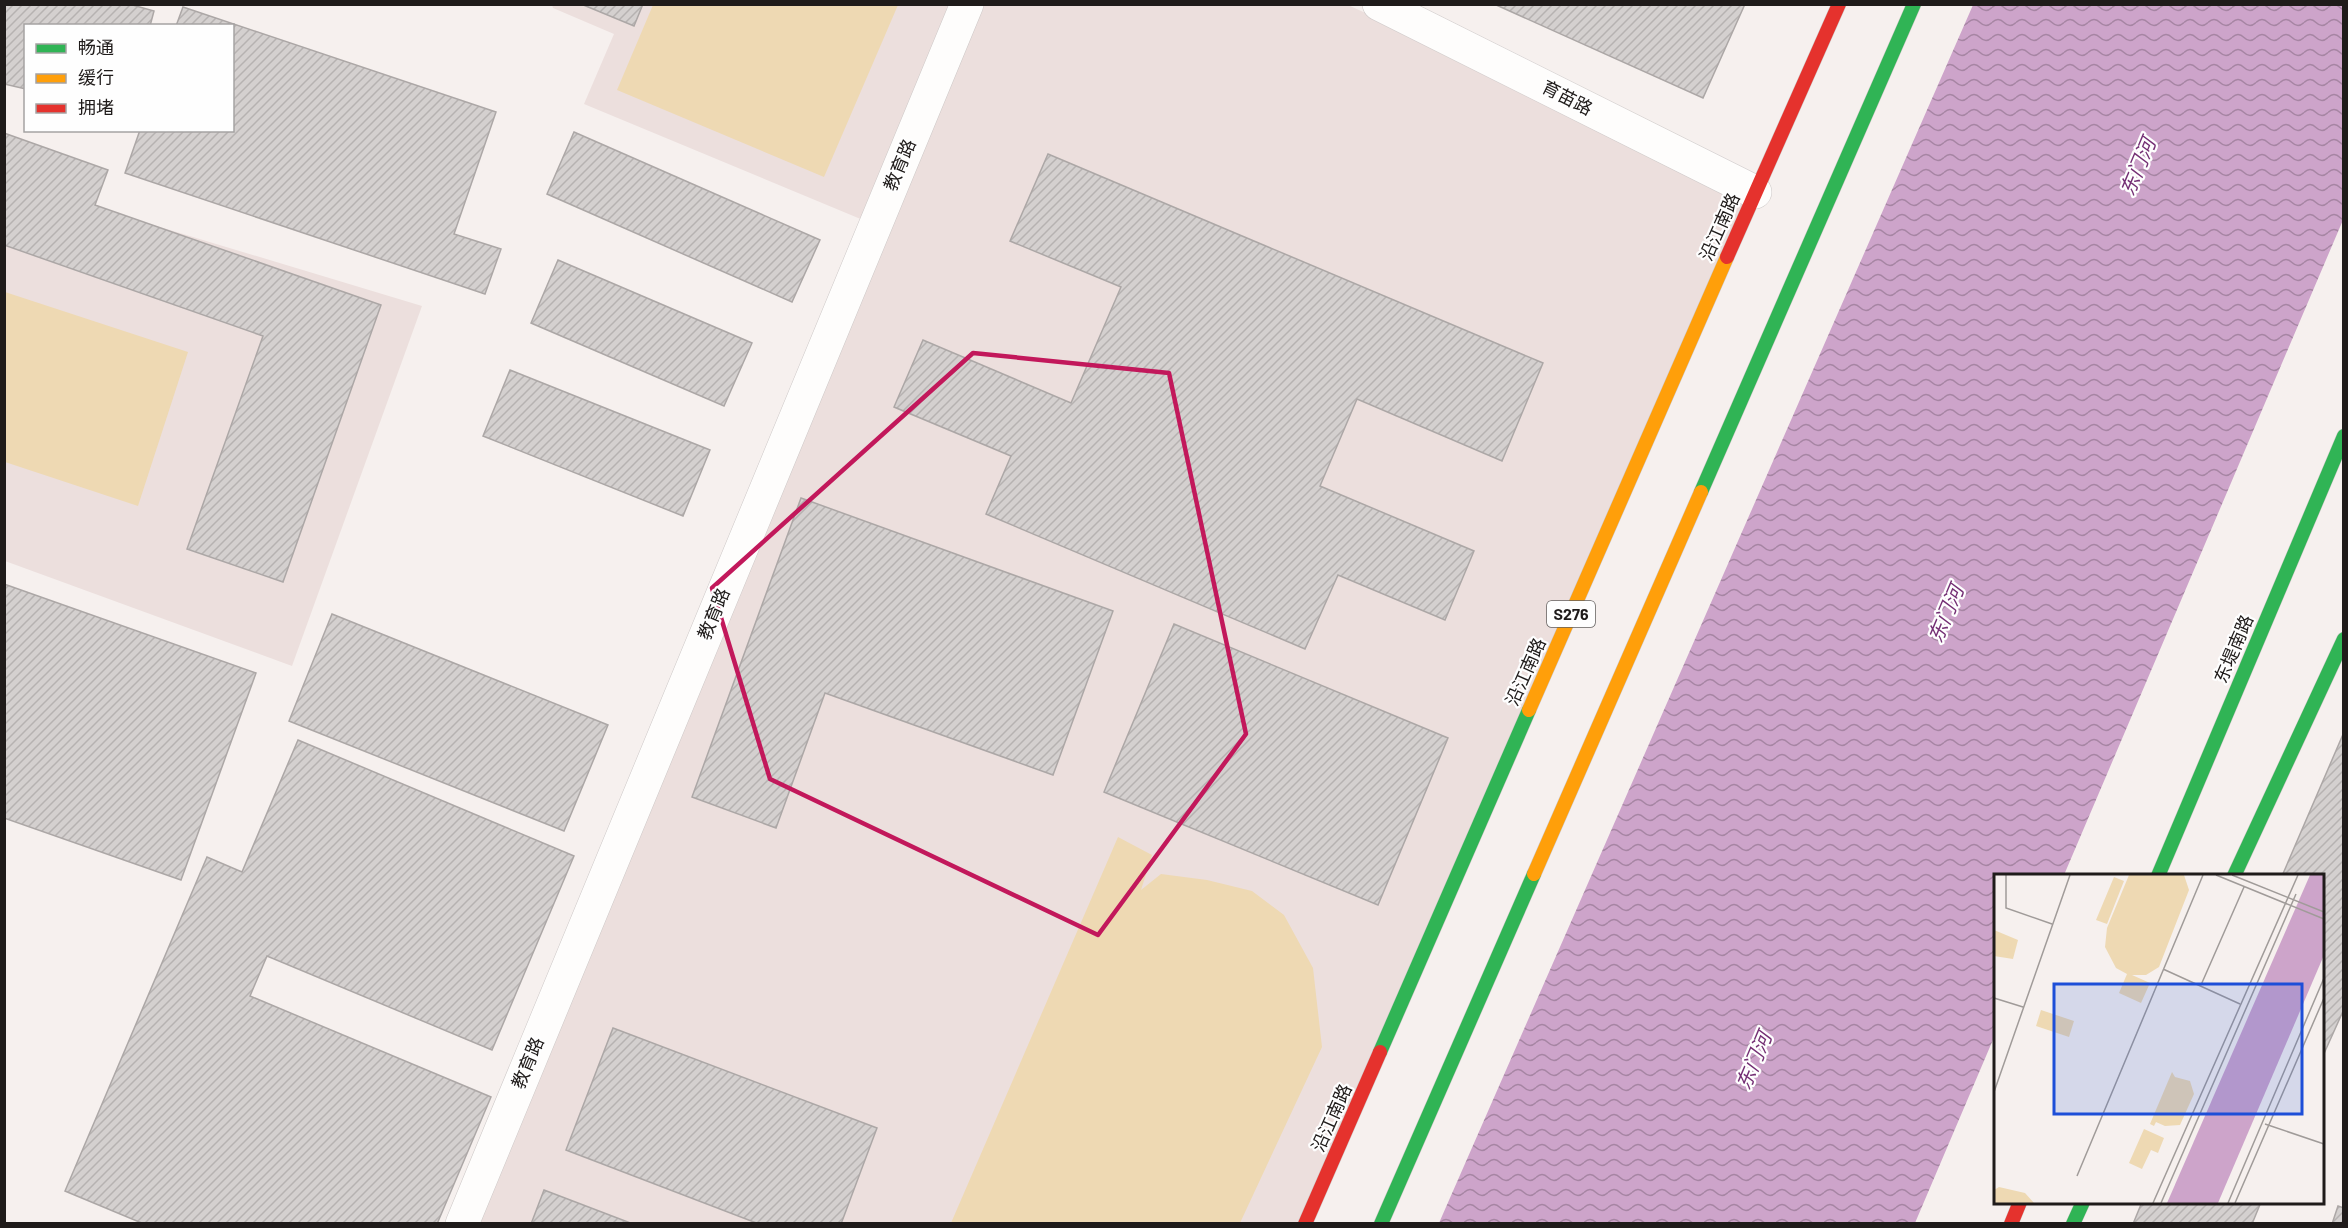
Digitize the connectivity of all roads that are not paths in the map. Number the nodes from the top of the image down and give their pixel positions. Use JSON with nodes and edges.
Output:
{"nodes":[{"id":1,"x":968,"y":4,"type":"edge"},
{"id":2,"x":1839,"y":4,"type":"edge"},
{"id":3,"x":1914,"y":4,"type":"edge"},
{"id":4,"x":1386,"y":6,"type":"edge"},
{"id":5,"x":1755,"y":192,"type":"junction"},
{"id":6,"x":2343,"y":436,"type":"edge"},
{"id":7,"x":2343,"y":639,"type":"edge"},
{"id":8,"x":2159,"y":874,"type":"edge"},
{"id":9,"x":2235,"y":874,"type":"edge"},
{"id":10,"x":2020,"y":1204,"type":"edge"},
{"id":11,"x":2082,"y":1204,"type":"edge"},
{"id":12,"x":462,"y":1224,"type":"edge"},
{"id":13,"x":1305,"y":1224,"type":"edge"},
{"id":14,"x":1381,"y":1224,"type":"edge"},
{"id":15,"x":2011,"y":1224,"type":"edge"},
{"id":16,"x":2073,"y":1224,"type":"edge"}],
"edges":[{"from":1,"to":12,"type":"street","name":"教育路"},
{"from":2,"to":5,"type":"main road","name":"沿江南路","number":"S276"},
{"from":3,"to":14,"type":"main road"},
{"from":4,"to":5,"type":"street","name":"育苗路"},
{"from":5,"to":13,"type":"main road","name":"沿江南路","number":"S276"},
{"from":6,"to":8,"type":"main road","name":"东堤南路"},
{"from":7,"to":9,"type":"main road"},
{"from":10,"to":15,"type":"main road"},
{"from":11,"to":16,"type":"main road"}]}
